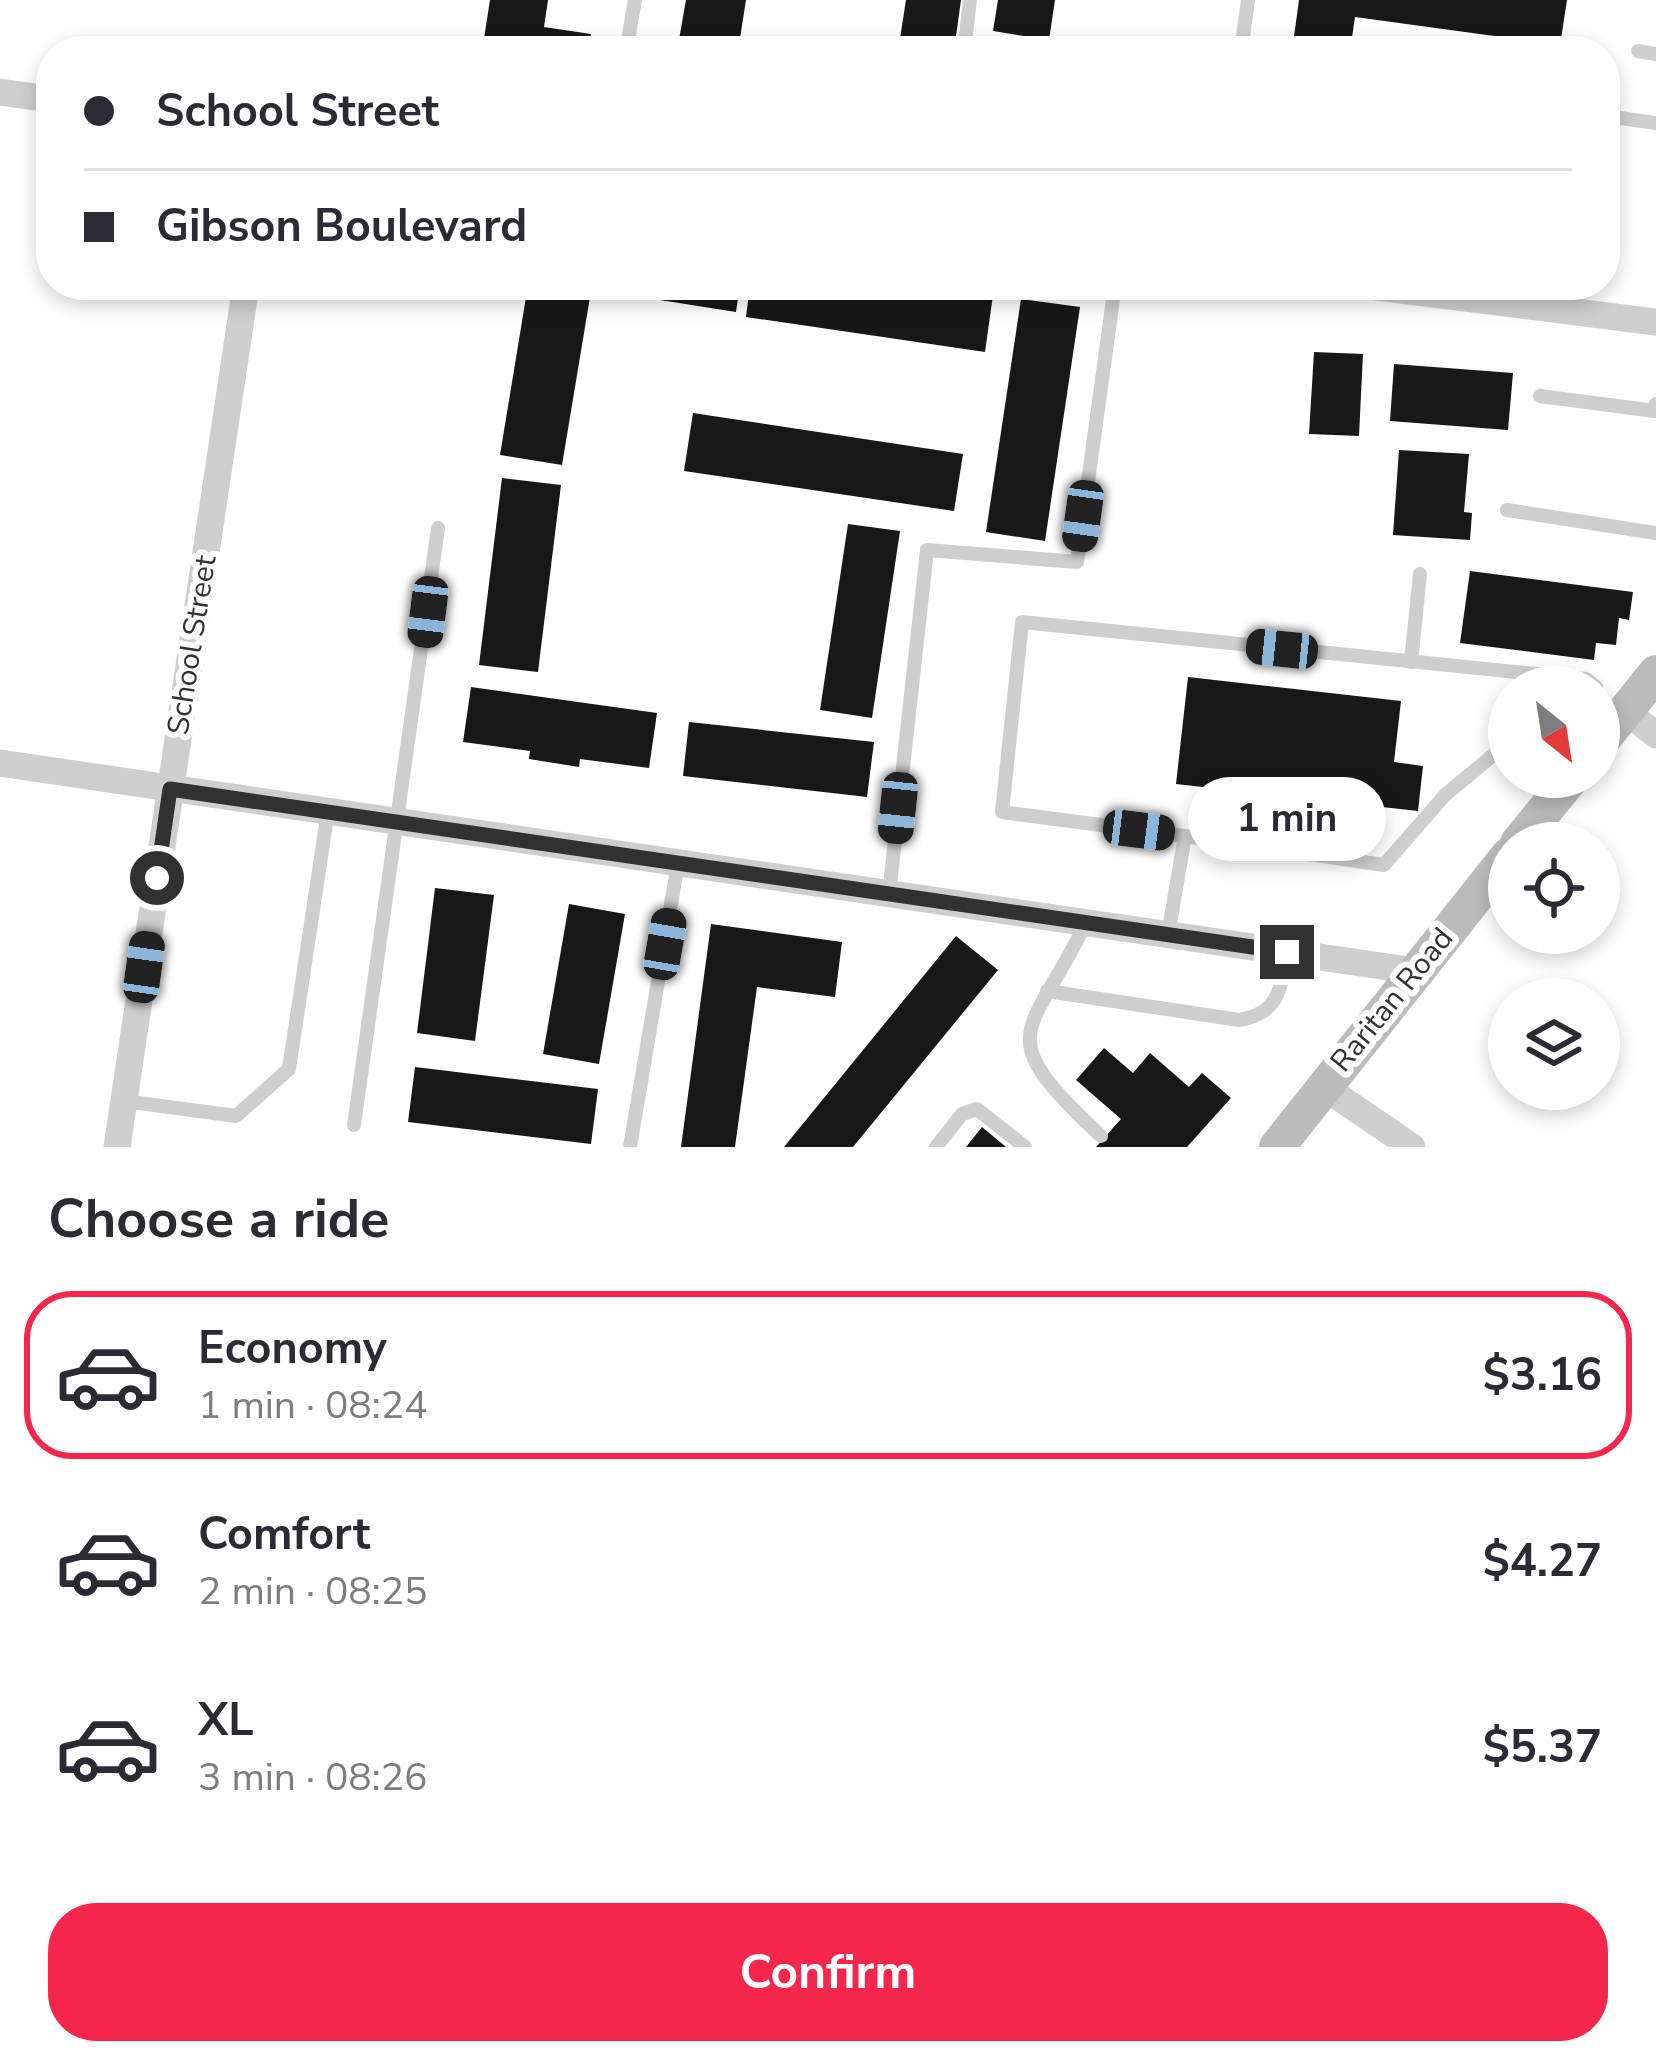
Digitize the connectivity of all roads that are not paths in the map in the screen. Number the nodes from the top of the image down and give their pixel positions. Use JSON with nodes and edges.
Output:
{"nodes":[{"id":1,"x":635,"y":0,"type":"edge"},
{"id":2,"x":970,"y":0,"type":"edge"},
{"id":3,"x":1248,"y":0,"type":"edge"},
{"id":4,"x":629,"y":36,"type":"edge"},
{"id":5,"x":966,"y":36,"type":"edge"},
{"id":6,"x":1242,"y":36,"type":"edge"},
{"id":7,"x":1638,"y":51,"type":"dead end"},
{"id":8,"x":1656,"y":54,"type":"edge"},
{"id":9,"x":0,"y":92,"type":"edge"},
{"id":10,"x":36,"y":97,"type":"edge"},
{"id":11,"x":1620,"y":118,"type":"edge"},
{"id":12,"x":1656,"y":123,"type":"edge"},
{"id":13,"x":244,"y":300,"type":"edge"},
{"id":14,"x":1113,"y":300,"type":"edge"},
{"id":15,"x":1481,"y":300,"type":"edge"},
{"id":16,"x":1656,"y":322,"type":"edge"},
{"id":17,"x":1540,"y":396,"type":"dead end"},
{"id":18,"x":1656,"y":404,"type":"edge"},
{"id":19,"x":1507,"y":510,"type":"dead end"},
{"id":20,"x":438,"y":528,"type":"dead end"},
{"id":21,"x":1656,"y":532,"type":"edge"},
{"id":22,"x":1420,"y":574,"type":"dead end"},
{"id":23,"x":1412,"y":662,"type":"junction"},
{"id":24,"x":1488,"y":669,"type":"edge"},
{"id":25,"x":1656,"y":673,"type":"edge"},
{"id":26,"x":1620,"y":690,"type":"edge"},
{"id":27,"x":1620,"y":706,"type":"edge"},
{"id":28,"x":1656,"y":735,"type":"edge"},
{"id":29,"x":1488,"y":759,"type":"edge"},
{"id":30,"x":0,"y":763,"type":"edge"},
{"id":31,"x":170,"y":789,"type":"junction"},
{"id":32,"x":1555,"y":798,"type":"edge"},
{"id":33,"x":328,"y":812,"type":"junction"},
{"id":34,"x":401,"y":822,"type":"junction"},
{"id":35,"x":1536,"y":822,"type":"edge"},
{"id":36,"x":1185,"y":836,"type":"junction"},
{"id":37,"x":679,"y":863,"type":"junction"},
{"id":38,"x":1488,"y":881,"type":"edge"},
{"id":39,"x":889,"y":894,"type":"junction"},
{"id":40,"x":1086,"y":923,"type":"junction"},
{"id":41,"x":1168,"y":934,"type":"junction"},
{"id":42,"x":1287,"y":952,"type":"junction"},
{"id":43,"x":1415,"y":971,"type":"junction"},
{"id":44,"x":1047,"y":991,"type":"junction"},
{"id":45,"x":1324,"y":1087,"type":"junction"},
{"id":46,"x":124,"y":1101,"type":"junction"},
{"id":47,"x":354,"y":1125,"type":"dead end"},
{"id":48,"x":1101,"y":1136,"type":"dead end"},
{"id":49,"x":117,"y":1147,"type":"edge"},
{"id":50,"x":630,"y":1147,"type":"edge"},
{"id":51,"x":936,"y":1147,"type":"edge"},
{"id":52,"x":1025,"y":1147,"type":"edge"},
{"id":53,"x":1277,"y":1147,"type":"edge"},
{"id":54,"x":1412,"y":1147,"type":"edge"}],
"edges":[{"from":1,"to":4,"type":"lane"},
{"from":2,"to":5,"type":"lane"},
{"from":3,"to":6,"type":"lane"},
{"from":7,"to":8,"type":"lane"},
{"from":9,"to":10,"type":"street"},
{"from":11,"to":12,"type":"lane"},
{"from":13,"to":31,"type":"street","name":"School Street"},
{"from":14,"to":39,"type":"lane"},
{"from":15,"to":16,"type":"street"},
{"from":17,"to":18,"type":"lane"},
{"from":19,"to":21,"type":"lane"},
{"from":20,"to":34,"type":"lane"},
{"from":22,"to":23,"type":"lane"},
{"from":23,"to":24,"type":"lane"},
{"from":23,"to":36,"type":"lane"},
{"from":25,"to":26,"type":"main road"},
{"from":27,"to":28,"type":"street"},
{"from":29,"to":36,"type":"lane"},
{"from":30,"to":31,"type":"street"},
{"from":31,"to":33,"type":"street"},
{"from":31,"to":46,"type":"street","name":"School Street"},
{"from":32,"to":35,"type":"main road"},
{"from":33,"to":34,"type":"street"},
{"from":33,"to":46,"type":"lane"},
{"from":34,"to":37,"type":"street"},
{"from":34,"to":47,"type":"lane"},
{"from":36,"to":41,"type":"lane"},
{"from":37,"to":39,"type":"street"},
{"from":37,"to":50,"type":"lane"},
{"from":38,"to":43,"type":"main road","name":"Raritan Road"},
{"from":39,"to":40,"type":"street"},
{"from":40,"to":41,"type":"street"},
{"from":40,"to":44,"type":"lane"},
{"from":41,"to":42,"type":"street"},
{"from":42,"to":43,"type":"street"},
{"from":42,"to":44,"type":"lane"},
{"from":43,"to":45,"type":"main road","name":"Raritan Road"},
{"from":44,"to":48,"type":"lane"},
{"from":45,"to":53,"type":"main road","name":"Raritan Road"},
{"from":45,"to":54,"type":"street"},
{"from":46,"to":49,"type":"street","name":"School Street"},
{"from":51,"to":52,"type":"lane"}]}
